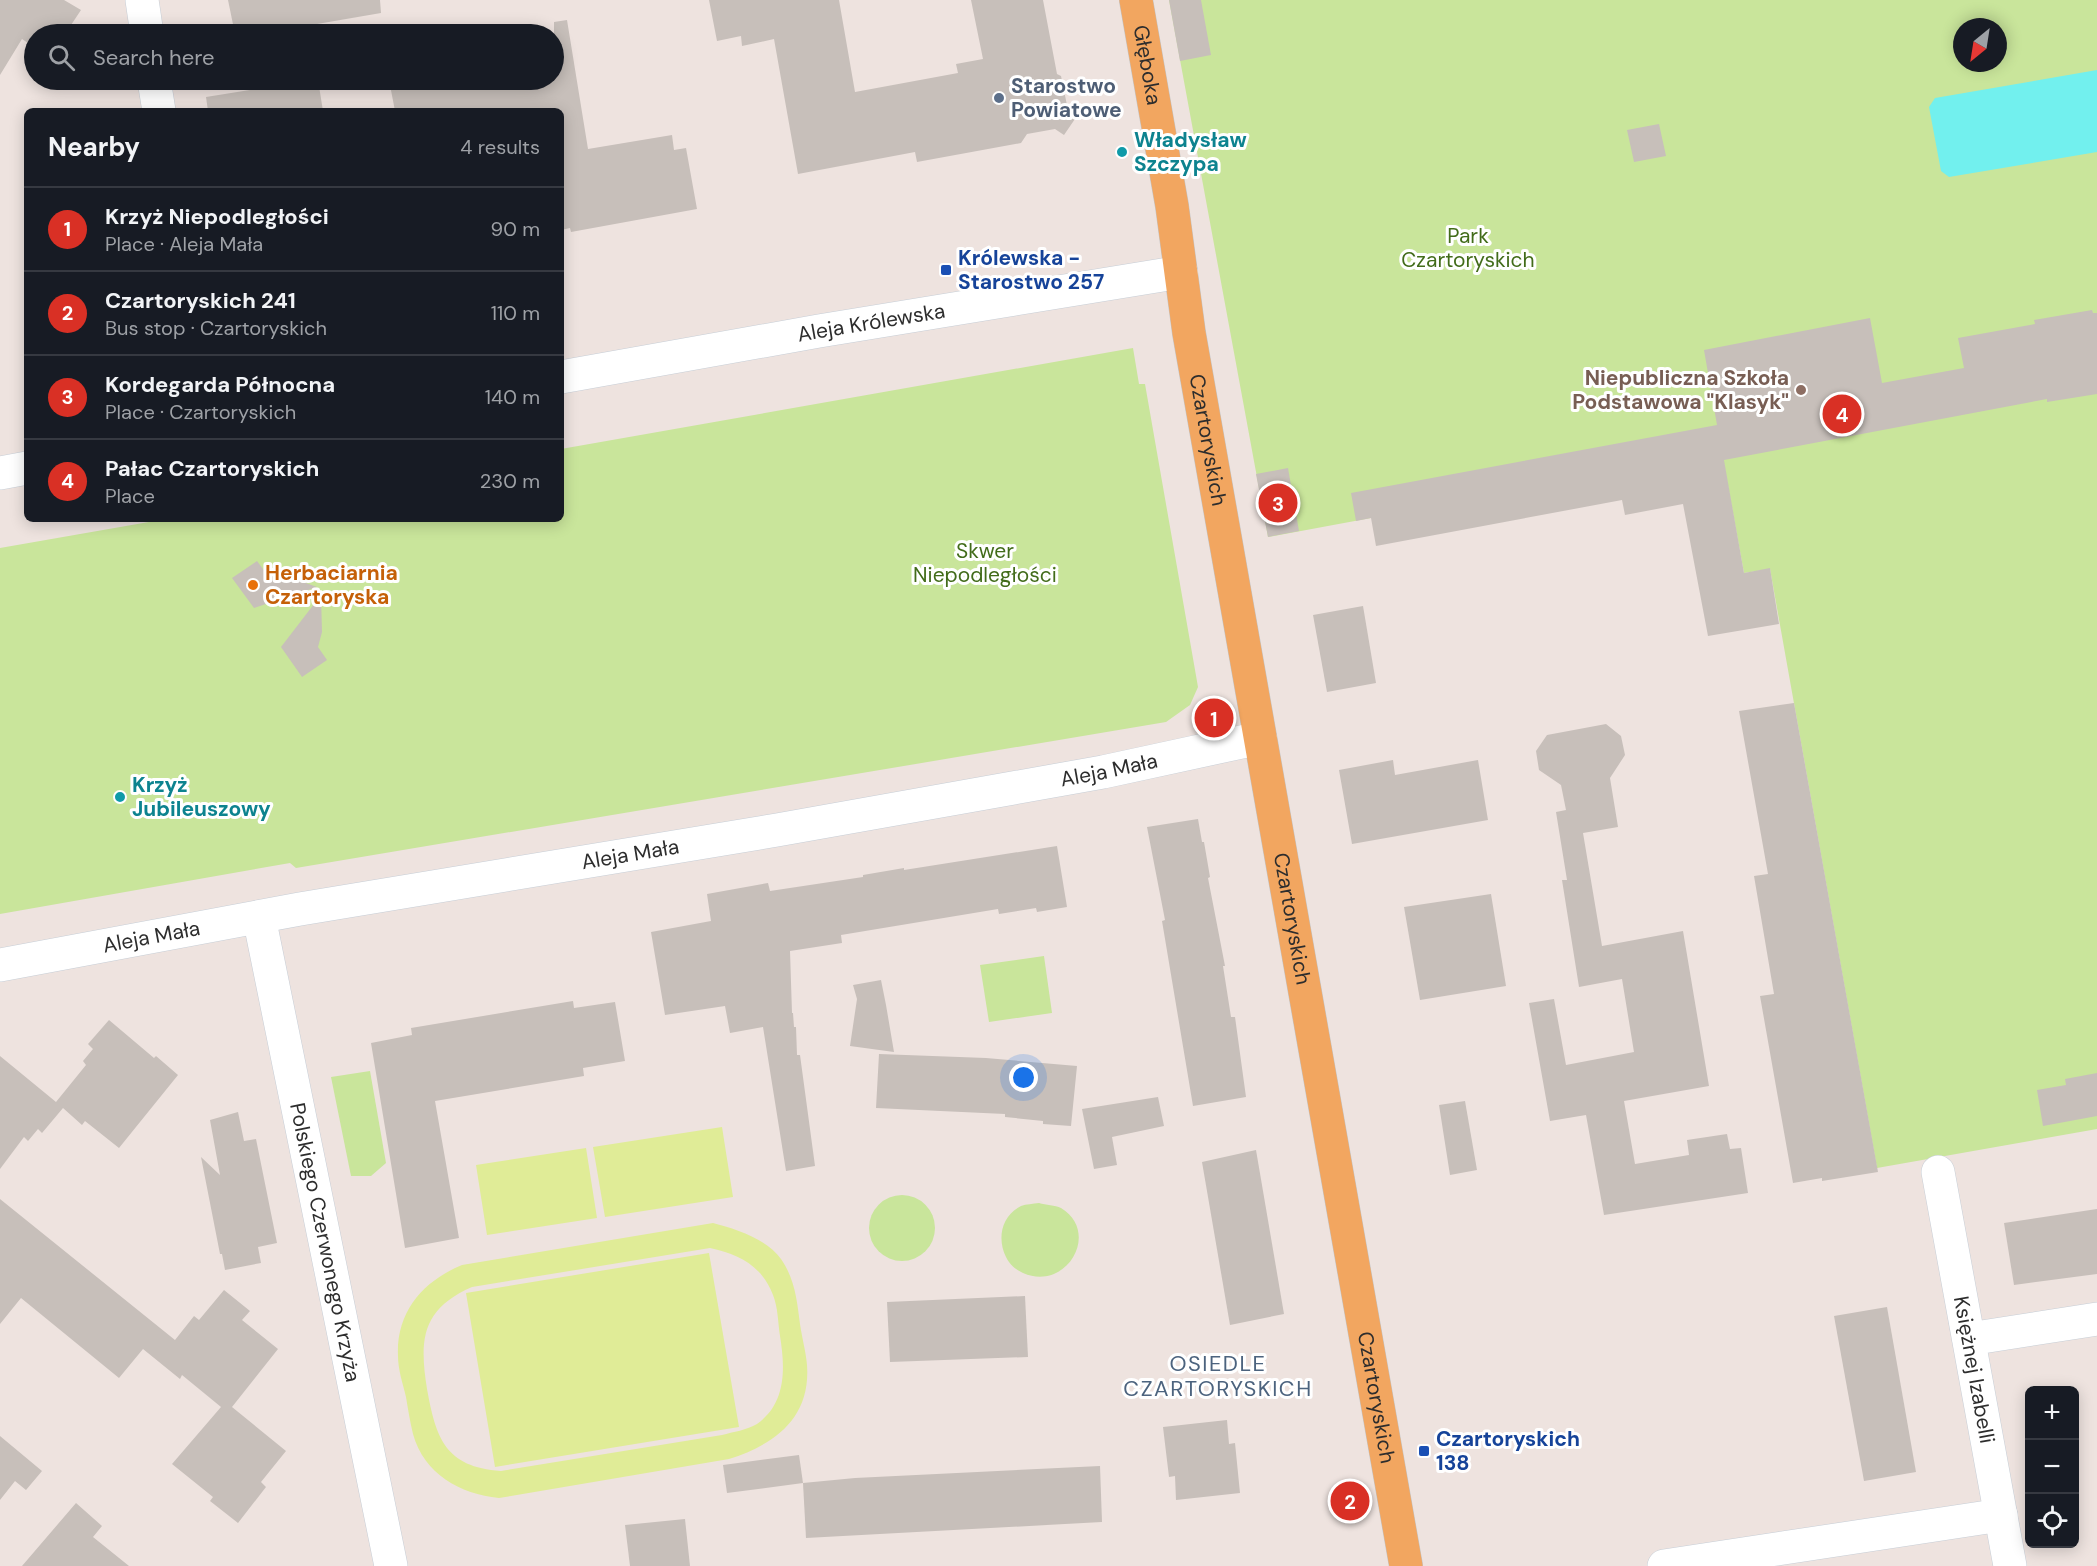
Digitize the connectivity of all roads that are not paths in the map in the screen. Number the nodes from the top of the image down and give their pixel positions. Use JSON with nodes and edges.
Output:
{"nodes":[{"id":1,"x":142,"y":0,"type":"edge"},
{"id":2,"x":1136,"y":0,"type":"edge"},
{"id":3,"x":146,"y":24,"type":"edge"},
{"id":4,"x":156,"y":90,"type":"edge"},
{"id":5,"x":159,"y":108,"type":"edge"},
{"id":6,"x":1181,"y":272,"type":"junction"},
{"id":7,"x":564,"y":376,"type":"edge"},
{"id":8,"x":24,"y":469,"type":"edge"},
{"id":9,"x":0,"y":473,"type":"edge"},
{"id":10,"x":1260,"y":738,"type":"junction"},
{"id":11,"x":258,"y":917,"type":"junction"},
{"id":12,"x":0,"y":965,"type":"edge"},
{"id":13,"x":1938,"y":1172,"type":"dead end"},
{"id":14,"x":2097,"y":1319,"type":"edge"},
{"id":15,"x":1969,"y":1339,"type":"junction"},
{"id":16,"x":2001,"y":1515,"type":"junction"},
{"id":17,"x":391,"y":1566,"type":"edge"},
{"id":18,"x":1406,"y":1566,"type":"edge"},
{"id":19,"x":1664,"y":1566,"type":"edge"},
{"id":20,"x":2010,"y":1566,"type":"edge"}],
"edges":[{"from":1,"to":3,"type":"street"},
{"from":2,"to":6,"type":"main road","name":"Głęboka"},
{"from":4,"to":5,"type":"street"},
{"from":6,"to":7,"type":"street","name":"Aleja Królewska"},
{"from":6,"to":10,"type":"main road","name":"Czartoryskich"},
{"from":8,"to":9,"type":"street"},
{"from":10,"to":11,"type":"street","name":"Aleja Mała"},
{"from":10,"to":18,"type":"main road","name":"Czartoryskich"},
{"from":11,"to":12,"type":"street","name":"Aleja Mała"},
{"from":11,"to":17,"type":"street","name":"Polskiego Czerwonego Krzyża"},
{"from":13,"to":15,"type":"street","name":"Księżnej Izabelli"},
{"from":14,"to":15,"type":"street"},
{"from":15,"to":16,"type":"street","name":"Księżnej Izabelli"},
{"from":16,"to":19,"type":"street"},
{"from":16,"to":20,"type":"street","name":"Księżnej Izabelli"}]}
